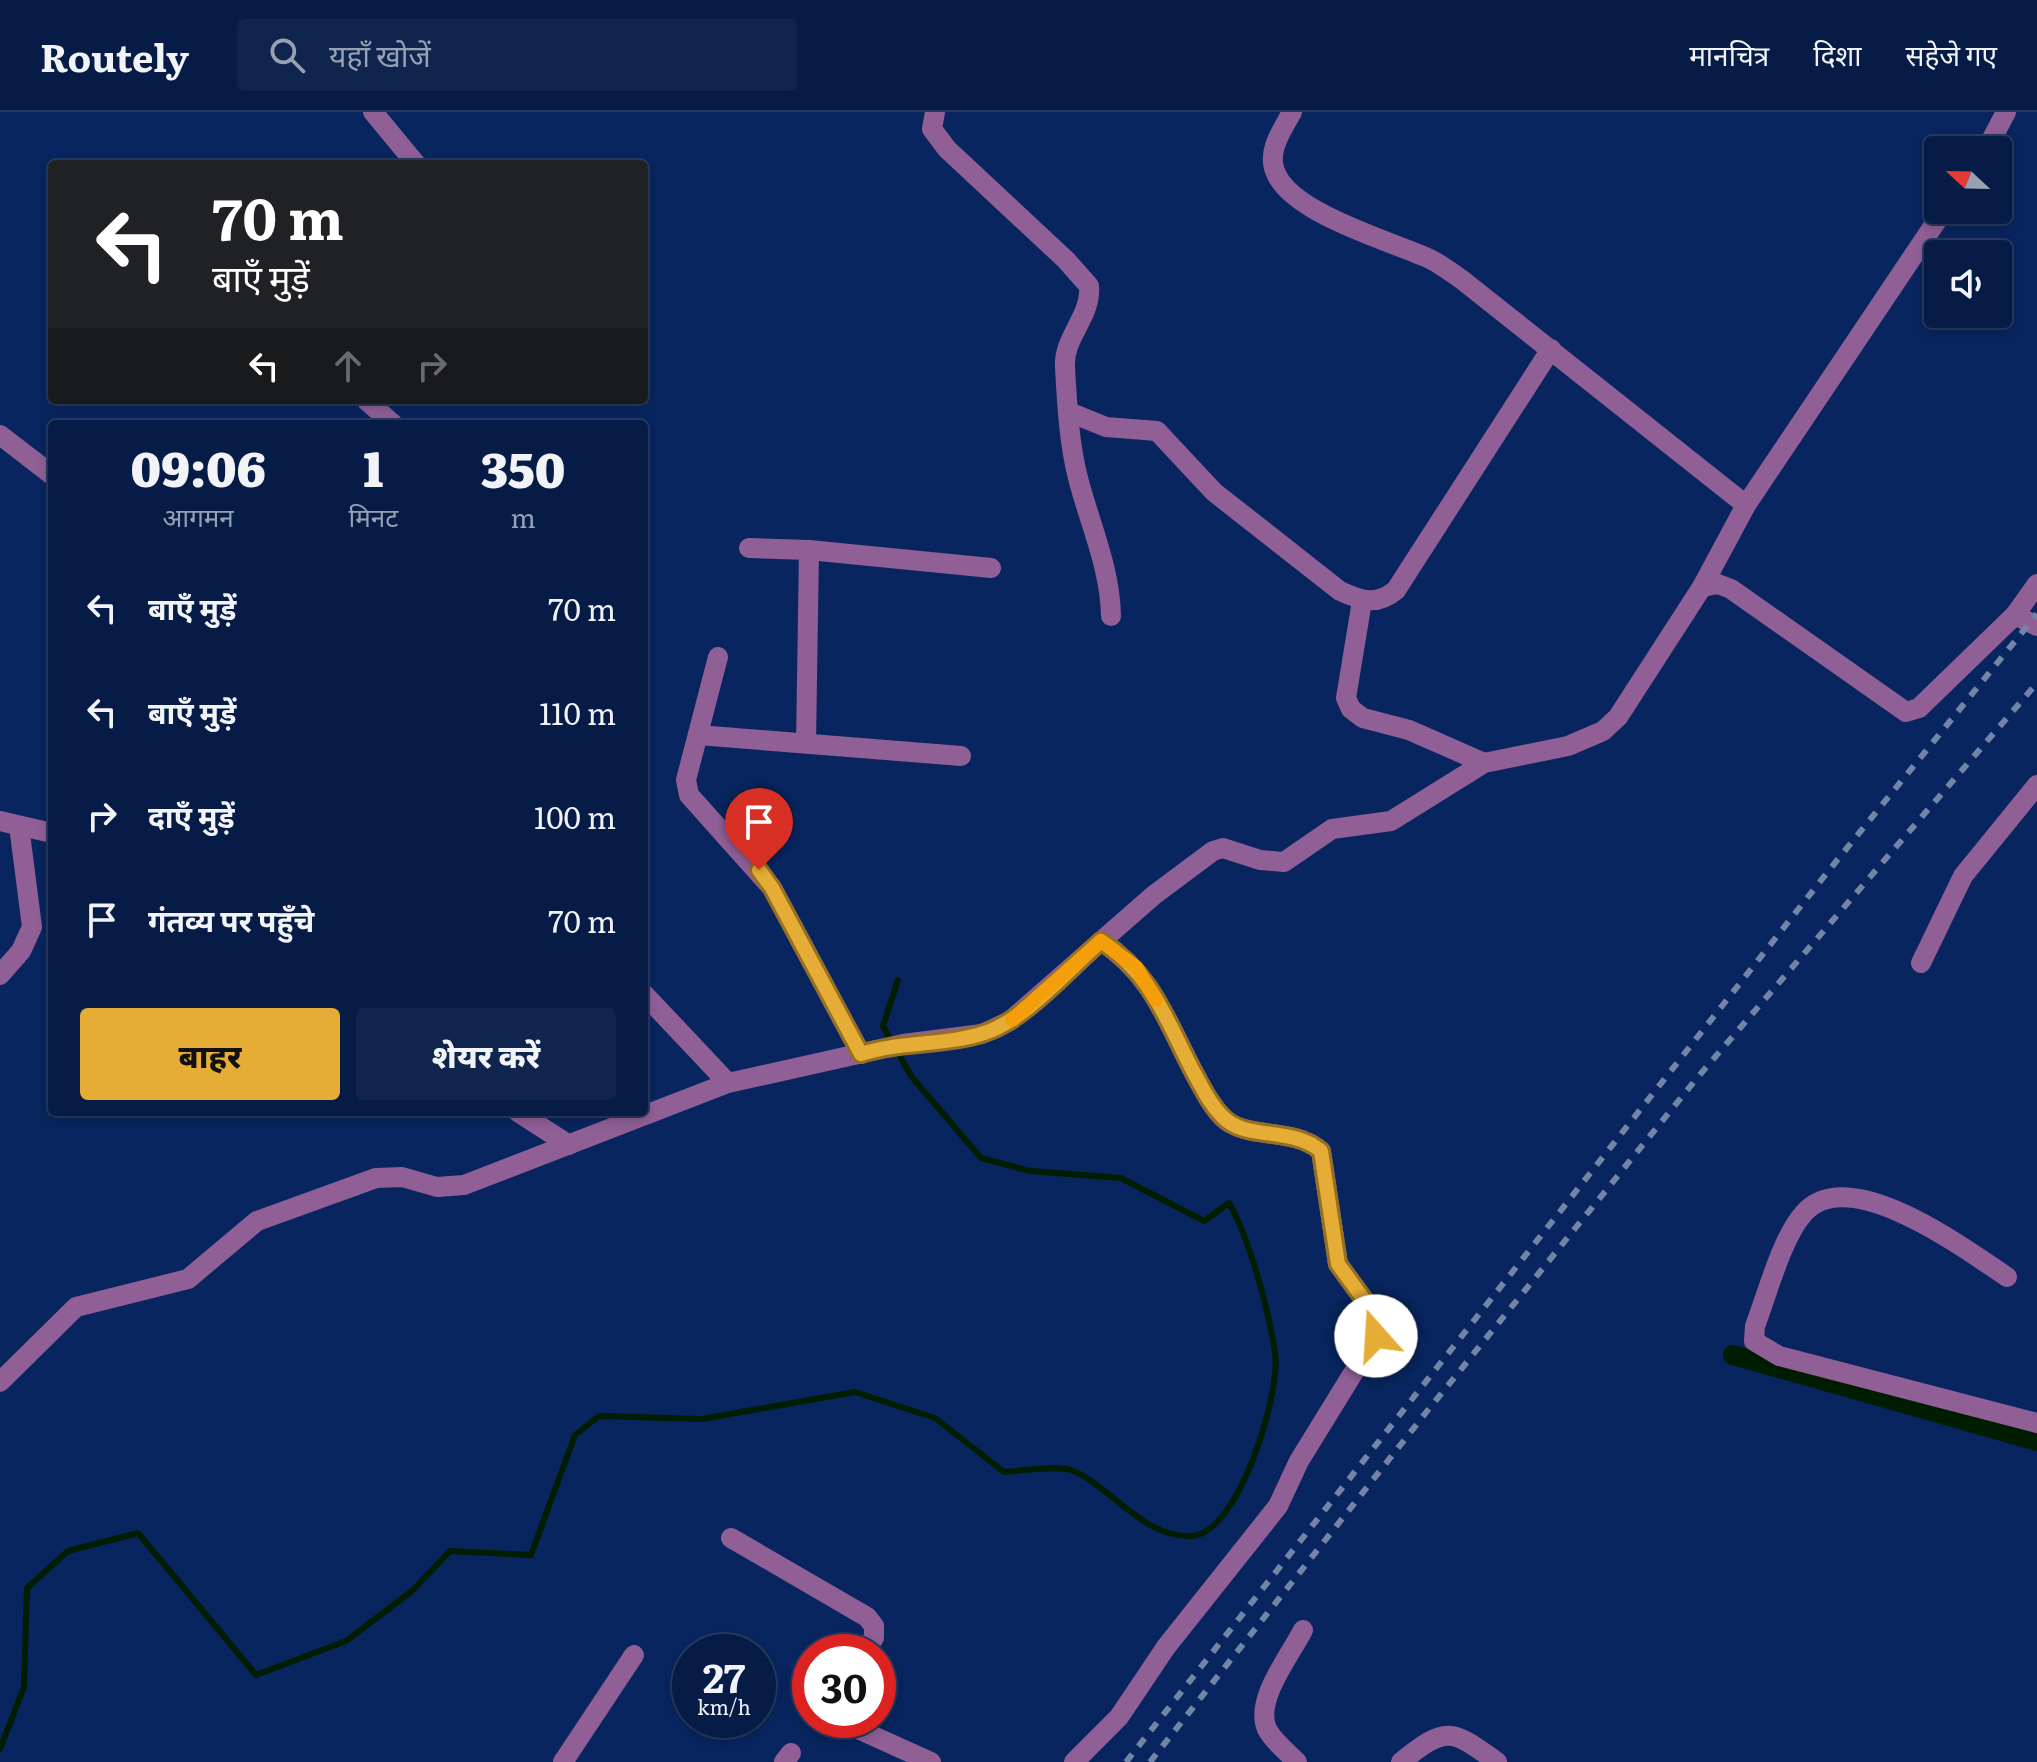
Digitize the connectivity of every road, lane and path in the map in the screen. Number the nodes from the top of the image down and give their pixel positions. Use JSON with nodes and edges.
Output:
{"nodes":[{"id":1,"x":373,"y":112,"type":"edge"},
{"id":2,"x":935,"y":112,"type":"edge"},
{"id":3,"x":1292,"y":112,"type":"edge"},
{"id":4,"x":2006,"y":112,"type":"edge"},
{"id":5,"x":1993,"y":136,"type":"edge"},
{"id":6,"x":413,"y":160,"type":"edge"},
{"id":7,"x":1935,"y":224,"type":"edge"},
{"id":8,"x":1551,"y":349,"type":"junction"},
{"id":9,"x":370,"y":404,"type":"edge"},
{"id":10,"x":1069,"y":412,"type":"junction"},
{"id":11,"x":388,"y":420,"type":"edge"},
{"id":12,"x":0,"y":435,"type":"edge"},
{"id":13,"x":48,"y":472,"type":"edge"},
{"id":14,"x":1746,"y":505,"type":"junction"},
{"id":15,"x":749,"y":548,"type":"dead end"},
{"id":16,"x":809,"y":550,"type":"junction"},
{"id":17,"x":991,"y":568,"type":"dead end"},
{"id":18,"x":2037,"y":584,"type":"edge"},
{"id":19,"x":1702,"y":587,"type":"junction"},
{"id":20,"x":1362,"y":601,"type":"junction"},
{"id":21,"x":2015,"y":615,"type":"junction"},
{"id":22,"x":1111,"y":616,"type":"dead end"},
{"id":23,"x":2037,"y":626,"type":"edge"},
{"id":24,"x":718,"y":657,"type":"dead end"},
{"id":25,"x":698,"y":735,"type":"junction"},
{"id":26,"x":806,"y":743,"type":"junction"},
{"id":27,"x":961,"y":756,"type":"dead end"},
{"id":28,"x":1484,"y":763,"type":"junction"},
{"id":29,"x":2037,"y":785,"type":"edge"},
{"id":30,"x":9,"y":824,"type":"edge"},
{"id":31,"x":48,"y":832,"type":"edge"},
{"id":32,"x":1101,"y":941,"type":"junction"},
{"id":33,"x":1921,"y":963,"type":"dead end"},
{"id":34,"x":0,"y":975,"type":"edge"},
{"id":35,"x":648,"y":998,"type":"edge"},
{"id":36,"x":864,"y":1053,"type":"junction"},
{"id":37,"x":728,"y":1083,"type":"junction"},
{"id":38,"x":648,"y":1114,"type":"edge"},
{"id":39,"x":524,"y":1116,"type":"edge"},
{"id":40,"x":643,"y":1116,"type":"edge"},
{"id":41,"x":569,"y":1145,"type":"junction"},
{"id":42,"x":2007,"y":1277,"type":"dead end"},
{"id":43,"x":0,"y":1382,"type":"edge"},
{"id":44,"x":2037,"y":1423,"type":"edge"},
{"id":45,"x":731,"y":1538,"type":"dead end"},
{"id":46,"x":1303,"y":1630,"type":"dead end"},
{"id":47,"x":874,"y":1634,"type":"edge"},
{"id":48,"x":634,"y":1655,"type":"dead end"},
{"id":49,"x":878,"y":1738,"type":"edge"},
{"id":50,"x":563,"y":1762,"type":"edge"},
{"id":51,"x":931,"y":1762,"type":"edge"},
{"id":52,"x":1074,"y":1762,"type":"edge"},
{"id":53,"x":1297,"y":1762,"type":"edge"},
{"id":54,"x":1401,"y":1762,"type":"edge"},
{"id":55,"x":1497,"y":1762,"type":"edge"}],
"edges":[{"from":1,"to":6,"type":"street"},
{"from":2,"to":10,"type":"street"},
{"from":3,"to":8,"type":"street"},
{"from":4,"to":5,"type":"street"},
{"from":7,"to":14,"type":"street"},
{"from":8,"to":14,"type":"street"},
{"from":8,"to":20,"type":"street"},
{"from":9,"to":11,"type":"street"},
{"from":10,"to":20,"type":"street"},
{"from":10,"to":22,"type":"street"},
{"from":12,"to":13,"type":"street"},
{"from":14,"to":19,"type":"street"},
{"from":15,"to":16,"type":"street"},
{"from":16,"to":17,"type":"street"},
{"from":16,"to":26,"type":"street"},
{"from":18,"to":21,"type":"street"},
{"from":19,"to":21,"type":"street"},
{"from":19,"to":28,"type":"street"},
{"from":20,"to":28,"type":"street"},
{"from":21,"to":23,"type":"street"},
{"from":24,"to":25,"type":"street"},
{"from":25,"to":26,"type":"street"},
{"from":25,"to":36,"type":"street"},
{"from":26,"to":27,"type":"street"},
{"from":28,"to":32,"type":"street"},
{"from":29,"to":33,"type":"street"},
{"from":30,"to":31,"type":"street"},
{"from":30,"to":34,"type":"street"},
{"from":32,"to":36,"type":"street"},
{"from":32,"to":52,"type":"street"},
{"from":35,"to":37,"type":"street"},
{"from":36,"to":37,"type":"street"},
{"from":37,"to":38,"type":"street"},
{"from":39,"to":41,"type":"street"},
{"from":40,"to":41,"type":"street"},
{"from":41,"to":43,"type":"street"},
{"from":42,"to":44,"type":"street"},
{"from":45,"to":47,"type":"street"},
{"from":46,"to":53,"type":"street"},
{"from":48,"to":50,"type":"street"},
{"from":49,"to":51,"type":"street"},
{"from":54,"to":55,"type":"street"}]}
